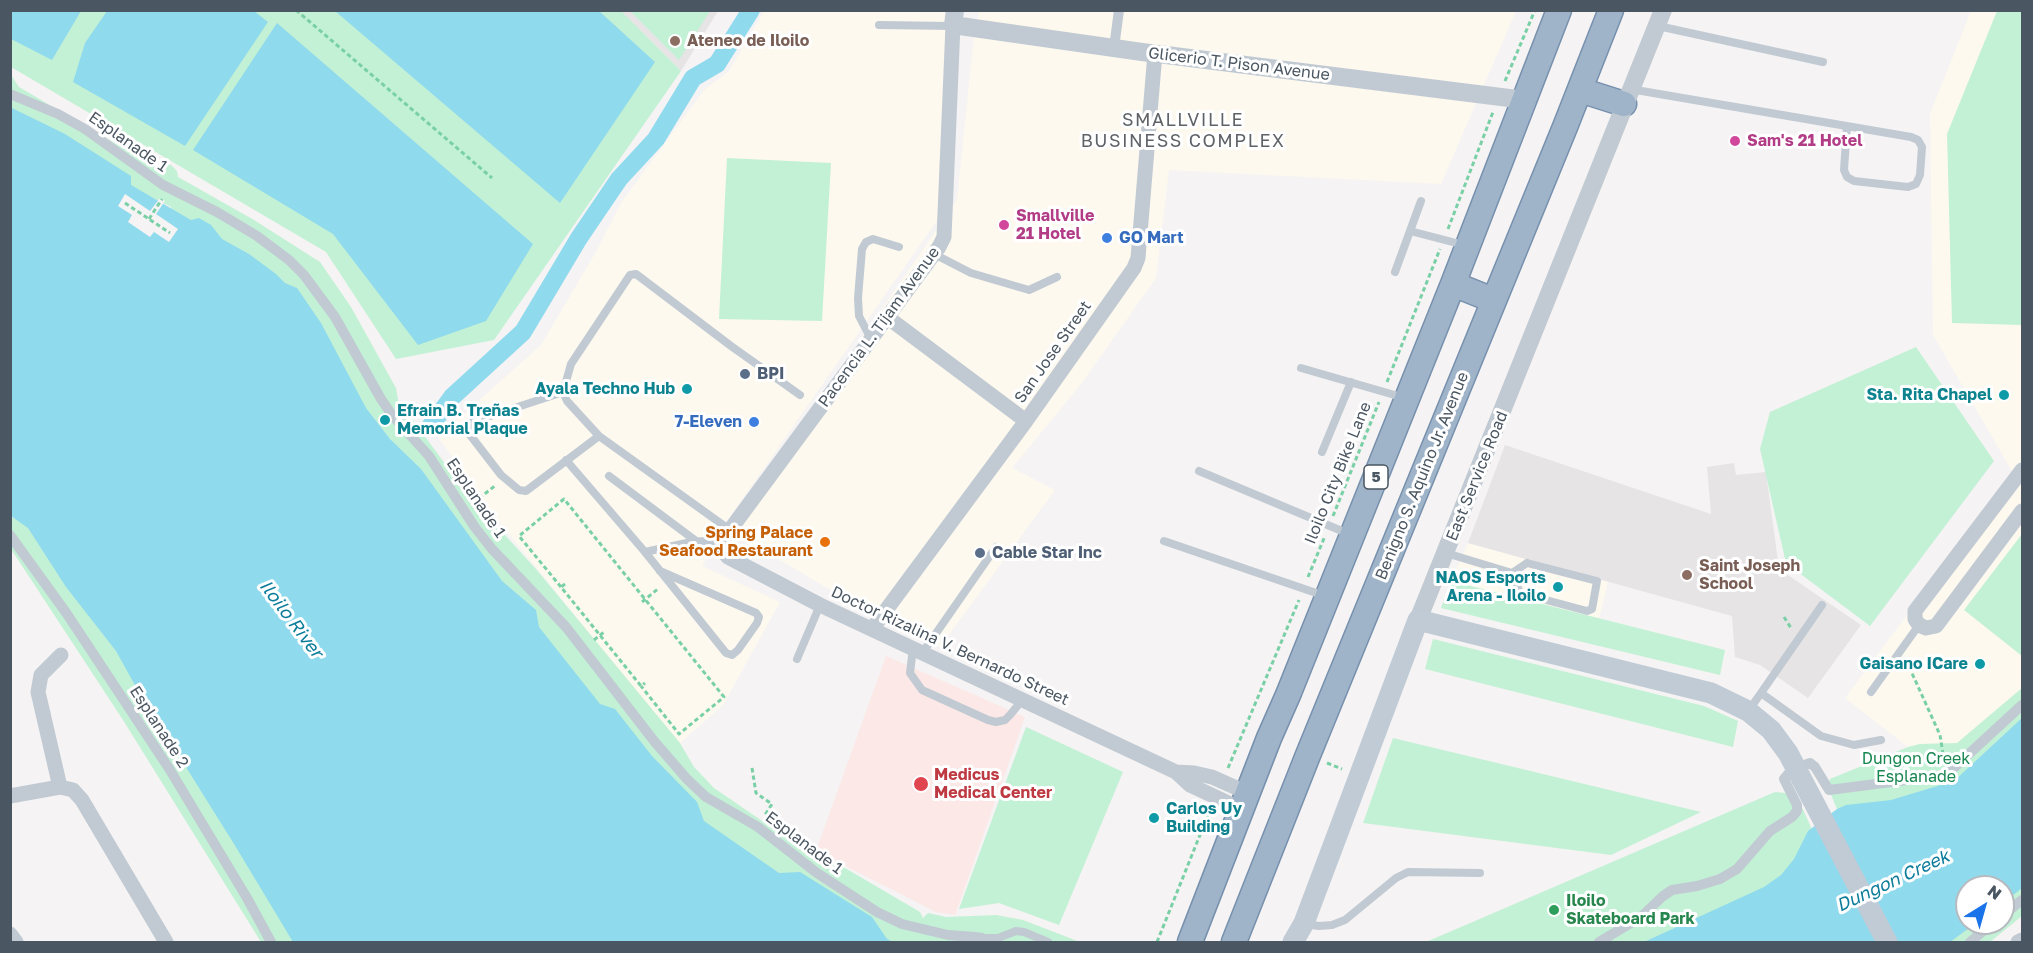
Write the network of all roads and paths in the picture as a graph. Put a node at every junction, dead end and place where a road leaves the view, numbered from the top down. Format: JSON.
{"nodes":[{"id":1,"x":296,"y":10,"type":"edge"},
{"id":2,"x":1119,"y":10,"type":"edge"},
{"id":3,"x":1535,"y":10,"type":"edge"},
{"id":4,"x":1559,"y":10,"type":"edge"},
{"id":5,"x":1611,"y":10,"type":"edge"},
{"id":6,"x":954,"y":18,"type":"edge"},
{"id":7,"x":1660,"y":18,"type":"edge"},
{"id":8,"x":879,"y":25,"type":"dead end"},
{"id":9,"x":1114,"y":48,"type":"junction"},
{"id":10,"x":1155,"y":53,"type":"junction"},
{"id":11,"x":1822,"y":62,"type":"dead end"},
{"id":12,"x":1580,"y":90,"type":"junction"},
{"id":13,"x":10,"y":94,"type":"edge"},
{"id":14,"x":1499,"y":96,"type":"junction"},
{"id":15,"x":1627,"y":96,"type":"junction"},
{"id":16,"x":1525,"y":99,"type":"junction"},
{"id":17,"x":1847,"y":126,"type":"junction"},
{"id":18,"x":492,"y":178,"type":"dead end"},
{"id":19,"x":162,"y":199,"type":"dead end"},
{"id":20,"x":1421,"y":201,"type":"dead end"},
{"id":21,"x":125,"y":203,"type":"dead end"},
{"id":22,"x":149,"y":219,"type":"junction"},
{"id":23,"x":1410,"y":231,"type":"junction"},
{"id":24,"x":170,"y":233,"type":"dead end"},
{"id":25,"x":1443,"y":240,"type":"junction"},
{"id":26,"x":1468,"y":246,"type":"junction"},
{"id":27,"x":899,"y":247,"type":"dead end"},
{"id":28,"x":934,"y":254,"type":"junction"},
{"id":29,"x":1395,"y":272,"type":"dead end"},
{"id":30,"x":1058,"y":277,"type":"dead end"},
{"id":31,"x":1453,"y":284,"type":"junction"},
{"id":32,"x":1493,"y":300,"type":"junction"},
{"id":33,"x":886,"y":317,"type":"junction"},
{"id":34,"x":871,"y":339,"type":"junction"},
{"id":35,"x":1302,"y":368,"type":"dead end"},
{"id":36,"x":1351,"y":382,"type":"junction"},
{"id":37,"x":563,"y":392,"type":"junction"},
{"id":38,"x":1383,"y":392,"type":"junction"},
{"id":39,"x":800,"y":395,"type":"dead end"},
{"id":40,"x":1406,"y":399,"type":"junction"},
{"id":41,"x":1026,"y":421,"type":"junction"},
{"id":42,"x":599,"y":436,"type":"junction"},
{"id":43,"x":1322,"y":452,"type":"dead end"},
{"id":44,"x":566,"y":460,"type":"junction"},
{"id":45,"x":2022,"y":470,"type":"edge"},
{"id":46,"x":1199,"y":471,"type":"dead end"},
{"id":47,"x":609,"y":476,"type":"dead end"},
{"id":48,"x":505,"y":478,"type":"junction"},
{"id":49,"x":465,"y":510,"type":"junction"},
{"id":50,"x":2022,"y":511,"type":"edge"},
{"id":51,"x":1329,"y":526,"type":"junction"},
{"id":52,"x":10,"y":535,"type":"edge"},
{"id":53,"x":726,"y":536,"type":"junction"},
{"id":54,"x":1353,"y":536,"type":"junction"},
{"id":55,"x":696,"y":541,"type":"junction"},
{"id":56,"x":1164,"y":541,"type":"dead end"},
{"id":57,"x":996,"y":547,"type":"dead end"},
{"id":58,"x":645,"y":552,"type":"junction"},
{"id":59,"x":1446,"y":553,"type":"junction"},
{"id":60,"x":660,"y":571,"type":"junction"},
{"id":61,"x":1512,"y":573,"type":"junction"},
{"id":62,"x":669,"y":581,"type":"junction"},
{"id":63,"x":565,"y":584,"type":"dead end"},
{"id":64,"x":561,"y":587,"type":"junction"},
{"id":65,"x":1304,"y":589,"type":"junction"},
{"id":66,"x":1327,"y":597,"type":"junction"},
{"id":67,"x":643,"y":601,"type":"junction"},
{"id":68,"x":820,"y":605,"type":"junction"},
{"id":69,"x":1822,"y":605,"type":"dead end"},
{"id":70,"x":1785,"y":617,"type":"dead end"},
{"id":71,"x":1418,"y":621,"type":"junction"},
{"id":72,"x":1919,"y":626,"type":"junction"},
{"id":73,"x":872,"y":629,"type":"junction"},
{"id":74,"x":1794,"y":633,"type":"dead end"},
{"id":75,"x":918,"y":650,"type":"junction"},
{"id":76,"x":1900,"y":651,"type":"junction"},
{"id":77,"x":61,"y":655,"type":"dead end"},
{"id":78,"x":797,"y":659,"type":"dead end"},
{"id":79,"x":645,"y":683,"type":"dead end"},
{"id":80,"x":641,"y":686,"type":"junction"},
{"id":81,"x":1871,"y":692,"type":"dead end"},
{"id":82,"x":1761,"y":693,"type":"junction"},
{"id":83,"x":1023,"y":699,"type":"junction"},
{"id":84,"x":2022,"y":705,"type":"edge"},
{"id":85,"x":1748,"y":711,"type":"junction"},
{"id":86,"x":1881,"y":740,"type":"dead end"},
{"id":87,"x":752,"y":768,"type":"dead end"},
{"id":88,"x":1176,"y":772,"type":"junction"},
{"id":89,"x":1800,"y":774,"type":"junction"},
{"id":90,"x":1946,"y":775,"type":"junction"},
{"id":91,"x":1222,"y":781,"type":"junction"},
{"id":92,"x":60,"y":787,"type":"junction"},
{"id":93,"x":10,"y":796,"type":"edge"},
{"id":94,"x":1215,"y":797,"type":"junction"},
{"id":95,"x":1244,"y":801,"type":"junction"},
{"id":96,"x":758,"y":827,"type":"junction"},
{"id":97,"x":1480,"y":873,"type":"dead end"},
{"id":98,"x":1304,"y":923,"type":"junction"},
{"id":99,"x":10,"y":934,"type":"edge"},
{"id":100,"x":984,"y":940,"type":"edge"},
{"id":101,"x":2022,"y":940,"type":"edge"},
{"id":102,"x":998,"y":941,"type":"edge"},
{"id":103,"x":16,"y":942,"type":"edge"},
{"id":104,"x":166,"y":942,"type":"edge"},
{"id":105,"x":271,"y":942,"type":"edge"},
{"id":106,"x":1048,"y":942,"type":"edge"},
{"id":107,"x":1157,"y":942,"type":"edge"},
{"id":108,"x":1190,"y":942,"type":"edge"},
{"id":109,"x":1234,"y":942,"type":"edge"},
{"id":110,"x":1293,"y":942,"type":"edge"},
{"id":111,"x":1599,"y":942,"type":"edge"},
{"id":112,"x":1887,"y":942,"type":"edge"},
{"id":113,"x":2018,"y":942,"type":"edge"}],
"edges":[{"from":1,"to":18,"type":"path"},
{"from":2,"to":9,"type":"street"},
{"from":3,"to":14,"type":"path","name":"Iloilo City Bike Lane"},
{"from":4,"to":16,"type":"highway","number":"5"},
{"from":5,"to":12,"type":"highway","name":"Benigno S. Aquino Jr. Avenue"},
{"from":6,"to":8,"type":"lane"},
{"from":6,"to":9,"type":"street","name":"Glicerio T. Pison Avenue"},
{"from":6,"to":28,"type":"street","name":"Pacencia L. Tijam Avenue"},
{"from":7,"to":11,"type":"lane"},
{"from":7,"to":15,"type":"street","name":"East Service Road"},
{"from":9,"to":10,"type":"street","name":"Glicerio T. Pison Avenue"},
{"from":10,"to":14,"type":"street","name":"Glicerio T. Pison Avenue"},
{"from":10,"to":41,"type":"street","name":"San Jose Street"},
{"from":12,"to":15,"type":"highway"},
{"from":12,"to":32,"type":"highway","name":"Benigno S. Aquino Jr. Avenue"},
{"from":13,"to":49,"type":"street","name":"Esplanade 1"},
{"from":14,"to":16,"type":"street","name":"Glicerio T. Pison Avenue"},
{"from":14,"to":25,"type":"path","name":"Iloilo City Bike Lane"},
{"from":15,"to":17,"type":"lane"},
{"from":15,"to":59,"type":"street","name":"East Service Road"},
{"from":16,"to":26,"type":"highway","number":"5"},
{"from":17,"to":17,"type":"lane"},
{"from":19,"to":22,"type":"path"},
{"from":20,"to":23,"type":"lane"},
{"from":21,"to":22,"type":"path"},
{"from":22,"to":24,"type":"path"},
{"from":23,"to":25,"type":"lane"},
{"from":23,"to":29,"type":"lane"},
{"from":25,"to":26,"type":"lane"},
{"from":25,"to":38,"type":"path","name":"Iloilo City Bike Lane"},
{"from":26,"to":31,"type":"highway","number":"5"},
{"from":27,"to":34,"type":"lane"},
{"from":28,"to":30,"type":"lane"},
{"from":28,"to":33,"type":"street","name":"Pacencia L. Tijam Avenue"},
{"from":31,"to":32,"type":"highway"},
{"from":31,"to":40,"type":"highway","number":"5"},
{"from":32,"to":109,"type":"highway","name":"Benigno S. Aquino Jr. Avenue"},
{"from":33,"to":34,"type":"street","name":"Pacencia L. Tijam Avenue"},
{"from":33,"to":41,"type":"street"},
{"from":34,"to":53,"type":"street","name":"Pacencia L. Tijam Avenue"},
{"from":35,"to":36,"type":"lane"},
{"from":36,"to":38,"type":"lane"},
{"from":36,"to":43,"type":"lane"},
{"from":37,"to":39,"type":"lane"},
{"from":37,"to":42,"type":"lane"},
{"from":37,"to":48,"type":"lane"},
{"from":38,"to":40,"type":"lane"},
{"from":38,"to":51,"type":"path","name":"Iloilo City Bike Lane"},
{"from":40,"to":54,"type":"highway","number":"5"},
{"from":41,"to":73,"type":"street","name":"San Jose Street"},
{"from":42,"to":44,"type":"lane"},
{"from":42,"to":53,"type":"lane"},
{"from":44,"to":48,"type":"lane"},
{"from":44,"to":58,"type":"lane"},
{"from":45,"to":72,"type":"street"},
{"from":46,"to":51,"type":"lane"},
{"from":47,"to":55,"type":"lane"},
{"from":48,"to":49,"type":"path"},
{"from":49,"to":96,"type":"street","name":"Esplanade 1"},
{"from":50,"to":72,"type":"street"},
{"from":51,"to":54,"type":"lane"},
{"from":51,"to":65,"type":"path","name":"Iloilo City Bike Lane"},
{"from":52,"to":105,"type":"street","name":"Esplanade 2"},
{"from":53,"to":55,"type":"lane"},
{"from":53,"to":68,"type":"street","name":"Doctor Rizalina V. Bernardo Street"},
{"from":54,"to":66,"type":"highway","number":"5"},
{"from":55,"to":58,"type":"lane"},
{"from":56,"to":65,"type":"lane"},
{"from":57,"to":75,"type":"lane"},
{"from":58,"to":60,"type":"lane"},
{"from":59,"to":61,"type":"lane"},
{"from":59,"to":71,"type":"street","name":"East Service Road"},
{"from":60,"to":62,"type":"lane"},
{"from":60,"to":62,"type":"lane"},
{"from":61,"to":61,"type":"lane"},
{"from":62,"to":67,"type":"path"},
{"from":63,"to":64,"type":"path"},
{"from":64,"to":67,"type":"path"},
{"from":64,"to":80,"type":"path"},
{"from":65,"to":66,"type":"lane"},
{"from":65,"to":91,"type":"path","name":"Iloilo City Bike Lane"},
{"from":66,"to":95,"type":"highway","number":"5"},
{"from":67,"to":80,"type":"path"},
{"from":68,"to":73,"type":"street","name":"Doctor Rizalina V. Bernardo Street"},
{"from":68,"to":78,"type":"lane"},
{"from":69,"to":82,"type":"lane"},
{"from":70,"to":74,"type":"path"},
{"from":71,"to":85,"type":"main road"},
{"from":71,"to":98,"type":"main road","name":"East Service Road"},
{"from":72,"to":76,"type":"lane"},
{"from":73,"to":75,"type":"street","name":"Doctor Rizalina V. Bernardo Street"},
{"from":75,"to":83,"type":"street","name":"Doctor Rizalina V. Bernardo Street"},
{"from":75,"to":83,"type":"lane"},
{"from":76,"to":81,"type":"lane"},
{"from":76,"to":90,"type":"path"},
{"from":77,"to":92,"type":"street"},
{"from":79,"to":80,"type":"path"},
{"from":82,"to":85,"type":"lane"},
{"from":82,"to":86,"type":"lane"},
{"from":83,"to":88,"type":"street","name":"Doctor Rizalina V. Bernardo Street"},
{"from":84,"to":90,"type":"street"},
{"from":85,"to":89,"type":"main road"},
{"from":87,"to":96,"type":"path"},
{"from":88,"to":91,"type":"street","name":"Doctor Rizalina V. Bernardo Street"},
{"from":88,"to":94,"type":"street","name":"Doctor Rizalina V. Bernardo Street"},
{"from":89,"to":90,"type":"street"},
{"from":89,"to":111,"type":"street"},
{"from":89,"to":112,"type":"main road"},
{"from":91,"to":95,"type":"street","name":"Doctor Rizalina V. Bernardo Street"},
{"from":92,"to":93,"type":"street"},
{"from":92,"to":104,"type":"street"},
{"from":94,"to":95,"type":"street","name":"Doctor Rizalina V. Bernardo Street"},
{"from":94,"to":107,"type":"path"},
{"from":95,"to":108,"type":"highway","number":"5"},
{"from":96,"to":100,"type":"street","name":"Esplanade 1"},
{"from":97,"to":98,"type":"lane"},
{"from":98,"to":110,"type":"main road","name":"East Service Road"},
{"from":99,"to":103,"type":"street"},
{"from":100,"to":102,"type":"lane"},
{"from":101,"to":113,"type":"street"},
{"from":102,"to":106,"type":"lane"}]}
